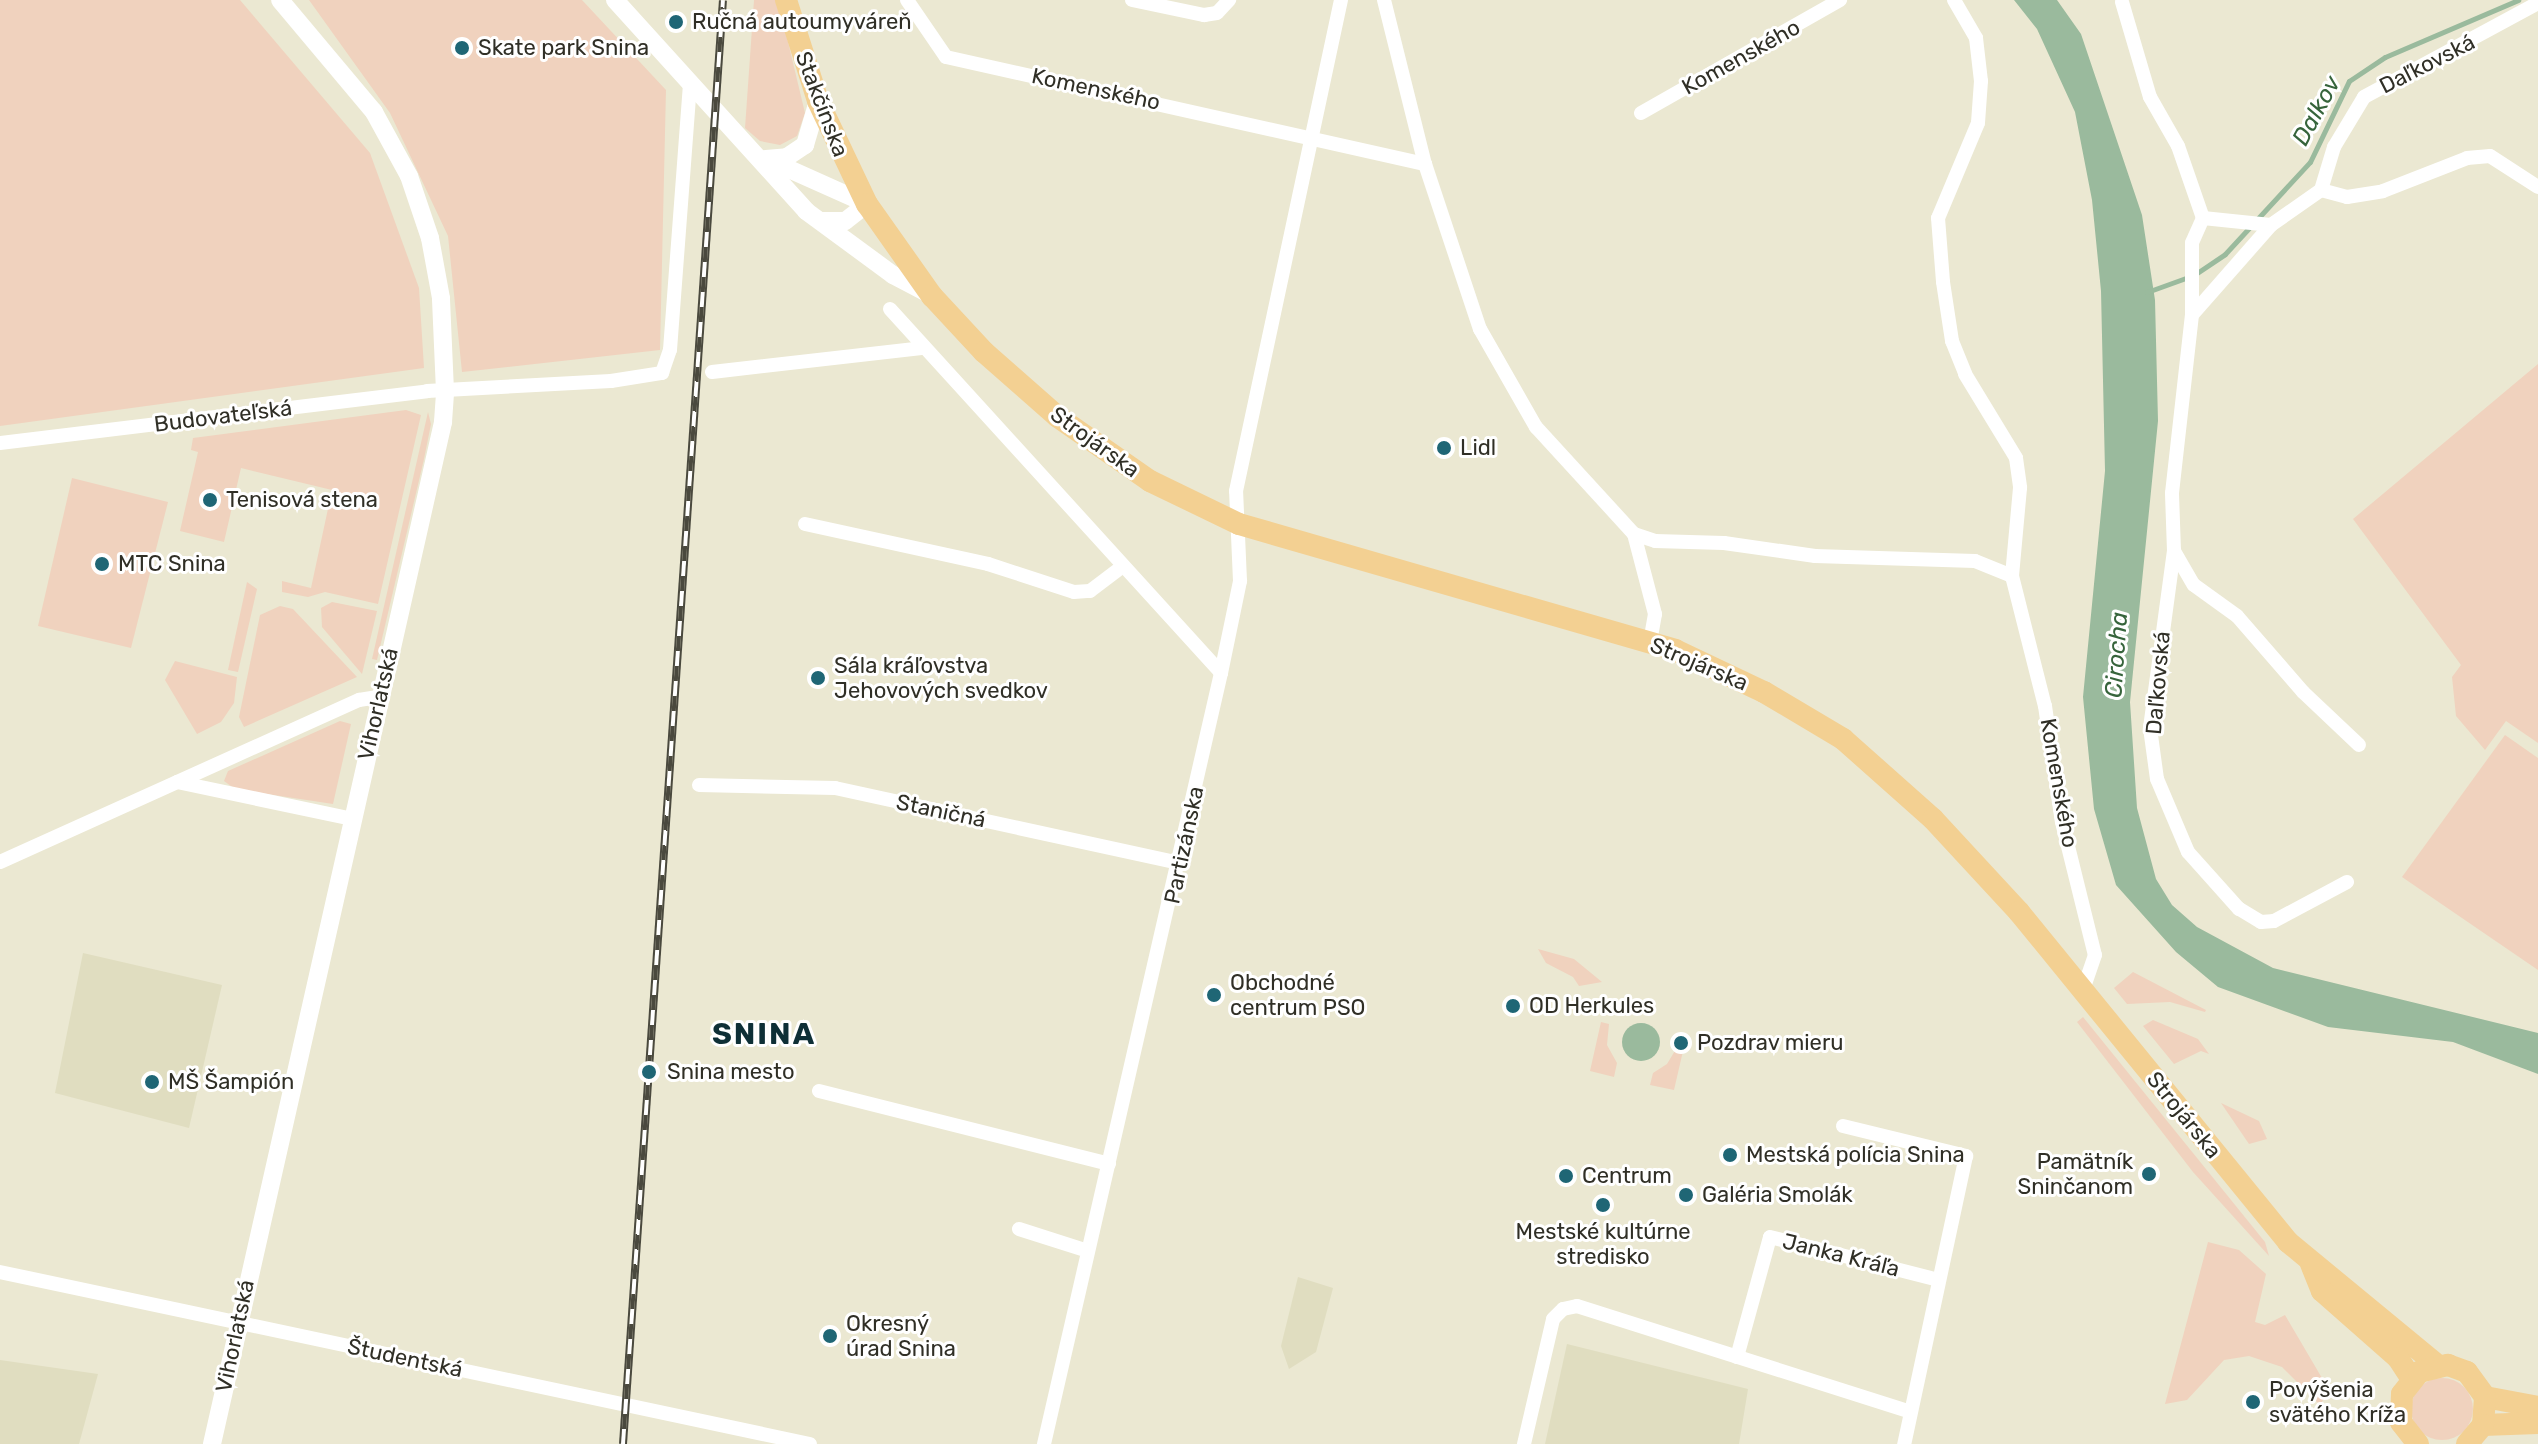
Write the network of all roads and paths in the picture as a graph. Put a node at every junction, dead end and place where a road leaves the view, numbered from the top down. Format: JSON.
{"nodes":[{"id":1,"x":280,"y":0,"type":"edge"},
{"id":2,"x":615,"y":0,"type":"edge"},
{"id":3,"x":786,"y":0,"type":"edge"},
{"id":4,"x":907,"y":0,"type":"edge"},
{"id":5,"x":1132,"y":0,"type":"edge"},
{"id":6,"x":1229,"y":0,"type":"edge"},
{"id":7,"x":1341,"y":0,"type":"edge"},
{"id":8,"x":1384,"y":0,"type":"edge"},
{"id":9,"x":1840,"y":0,"type":"edge"},
{"id":10,"x":1954,"y":0,"type":"edge"},
{"id":11,"x":2122,"y":2,"type":"dead end"},
{"id":12,"x":2538,"y":3,"type":"edge"},
{"id":13,"x":690,"y":82,"type":"junction"},
{"id":14,"x":818,"y":101,"type":"junction"},
{"id":15,"x":1641,"y":113,"type":"dead end"},
{"id":16,"x":1314,"y":137,"type":"junction"},
{"id":17,"x":764,"y":158,"type":"junction"},
{"id":18,"x":1425,"y":164,"type":"junction"},
{"id":19,"x":2538,"y":187,"type":"edge"},
{"id":20,"x":2321,"y":190,"type":"junction"},
{"id":21,"x":867,"y":204,"type":"junction"},
{"id":22,"x":2203,"y":218,"type":"junction"},
{"id":23,"x":822,"y":221,"type":"junction"},
{"id":24,"x":2268,"y":224,"type":"junction"},
{"id":25,"x":932,"y":296,"type":"junction"},
{"id":26,"x":890,"y":309,"type":"dead end"},
{"id":27,"x":2192,"y":315,"type":"junction"},
{"id":28,"x":924,"y":348,"type":"junction"},
{"id":29,"x":712,"y":372,"type":"dead end"},
{"id":30,"x":445,"y":391,"type":"junction"},
{"id":31,"x":0,"y":443,"type":"edge"},
{"id":32,"x":805,"y":524,"type":"dead end"},
{"id":33,"x":1239,"y":524,"type":"junction"},
{"id":34,"x":1634,"y":534,"type":"junction"},
{"id":35,"x":2174,"y":551,"type":"junction"},
{"id":36,"x":1123,"y":566,"type":"junction"},
{"id":37,"x":2012,"y":576,"type":"junction"},
{"id":38,"x":2194,"y":585,"type":"junction"},
{"id":39,"x":2166,"y":590,"type":"junction"},
{"id":40,"x":1650,"y":642,"type":"junction"},
{"id":41,"x":1221,"y":673,"type":"junction"},
{"id":42,"x":378,"y":697,"type":"junction"},
{"id":43,"x":2359,"y":745,"type":"dead end"},
{"id":44,"x":176,"y":782,"type":"junction"},
{"id":45,"x":699,"y":785,"type":"dead end"},
{"id":46,"x":353,"y":819,"type":"junction"},
{"id":47,"x":0,"y":862,"type":"edge"},
{"id":48,"x":1180,"y":863,"type":"junction"},
{"id":49,"x":2347,"y":882,"type":"dead end"},
{"id":50,"x":2083,"y":990,"type":"junction"},
{"id":51,"x":819,"y":1091,"type":"dead end"},
{"id":52,"x":1843,"y":1126,"type":"dead end"},
{"id":53,"x":1109,"y":1164,"type":"junction"},
{"id":54,"x":1019,"y":1229,"type":"dead end"},
{"id":55,"x":1088,"y":1251,"type":"junction"},
{"id":56,"x":2311,"y":1264,"type":"junction"},
{"id":57,"x":0,"y":1272,"type":"edge"},
{"id":58,"x":1939,"y":1280,"type":"junction"},
{"id":59,"x":240,"y":1322,"type":"junction"},
{"id":60,"x":1737,"y":1357,"type":"junction"},
{"id":61,"x":2437,"y":1365,"type":"junction"},
{"id":62,"x":2411,"y":1378,"type":"junction"},
{"id":63,"x":2485,"y":1397,"type":"junction"},
{"id":64,"x":2538,"y":1407,"type":"edge"},
{"id":65,"x":1911,"y":1412,"type":"junction"},
{"id":66,"x":2538,"y":1423,"type":"edge"},
{"id":67,"x":2483,"y":1425,"type":"junction"},
{"id":68,"x":2413,"y":1442,"type":"edge"},
{"id":69,"x":212,"y":1444,"type":"edge"},
{"id":70,"x":810,"y":1444,"type":"edge"},
{"id":71,"x":1044,"y":1444,"type":"edge"},
{"id":72,"x":1524,"y":1444,"type":"edge"},
{"id":73,"x":1904,"y":1444,"type":"edge"},
{"id":74,"x":2467,"y":1444,"type":"edge"}],
"edges":[{"from":1,"to":30,"type":"main road","name":"Vihorlatská"},
{"from":2,"to":13,"type":"main road","name":"Strojárska"},
{"from":3,"to":14,"type":"main road","name":"Stakčínska"},
{"from":4,"to":16,"type":"street","name":"Komenského"},
{"from":5,"to":6,"type":"street"},
{"from":7,"to":16,"type":"street"},
{"from":8,"to":18,"type":"street"},
{"from":9,"to":15,"type":"street","name":"Komenského"},
{"from":10,"to":37,"type":"street","name":"Komenského"},
{"from":11,"to":22,"type":"street"},
{"from":12,"to":20,"type":"street","name":"Daľkovská"},
{"from":13,"to":17,"type":"main road","name":"Strojárska"},
{"from":13,"to":30,"type":"street","name":"Budovateľská"},
{"from":14,"to":17,"type":"main road"},
{"from":14,"to":21,"type":"main road","name":"Stakčínska"},
{"from":16,"to":18,"type":"street","name":"Komenského"},
{"from":16,"to":33,"type":"street"},
{"from":17,"to":21,"type":"main road","name":"Strojárska"},
{"from":17,"to":23,"type":"main road","name":"Strojárska"},
{"from":18,"to":34,"type":"street"},
{"from":19,"to":20,"type":"street"},
{"from":20,"to":24,"type":"street"},
{"from":21,"to":23,"type":"main road"},
{"from":21,"to":25,"type":"main road","name":"Strojárska"},
{"from":22,"to":24,"type":"street"},
{"from":22,"to":27,"type":"street","name":"Daľkovská"},
{"from":23,"to":25,"type":"main road","name":"Strojárska"},
{"from":24,"to":27,"type":"street"},
{"from":25,"to":33,"type":"main road","name":"Strojárska"},
{"from":26,"to":28,"type":"street"},
{"from":27,"to":35,"type":"street","name":"Daľkovská"},
{"from":28,"to":29,"type":"street"},
{"from":28,"to":36,"type":"street"},
{"from":30,"to":31,"type":"street","name":"Budovateľská"},
{"from":30,"to":42,"type":"main road","name":"Vihorlatská"},
{"from":32,"to":36,"type":"street"},
{"from":33,"to":40,"type":"main road","name":"Strojárska"},
{"from":33,"to":41,"type":"street","name":"Partizánska"},
{"from":34,"to":37,"type":"street"},
{"from":34,"to":40,"type":"street"},
{"from":35,"to":38,"type":"street","name":"Daľkovská"},
{"from":35,"to":39,"type":"street","name":"Daľkovská"},
{"from":36,"to":41,"type":"street"},
{"from":37,"to":50,"type":"street","name":"Komenského"},
{"from":38,"to":39,"type":"street"},
{"from":38,"to":43,"type":"street","name":"Daľkovská"},
{"from":39,"to":49,"type":"street","name":"Daľkovská"},
{"from":40,"to":50,"type":"main road","name":"Strojárska"},
{"from":41,"to":48,"type":"street","name":"Partizánska"},
{"from":42,"to":44,"type":"street"},
{"from":42,"to":46,"type":"main road","name":"Vihorlatská"},
{"from":44,"to":46,"type":"street"},
{"from":44,"to":47,"type":"street"},
{"from":45,"to":48,"type":"street","name":"Staničná"},
{"from":46,"to":59,"type":"main road","name":"Vihorlatská"},
{"from":48,"to":53,"type":"street","name":"Partizánska"},
{"from":50,"to":56,"type":"main road","name":"Strojárska"},
{"from":51,"to":53,"type":"street"},
{"from":52,"to":58,"type":"street"},
{"from":53,"to":55,"type":"street","name":"Partizánska"},
{"from":54,"to":55,"type":"street"},
{"from":55,"to":71,"type":"street","name":"Partizánska"},
{"from":56,"to":61,"type":"main road"},
{"from":56,"to":62,"type":"main road"},
{"from":57,"to":59,"type":"street","name":"Študentská"},
{"from":58,"to":60,"type":"street","name":"Janka Kráľa"},
{"from":58,"to":65,"type":"street"},
{"from":59,"to":69,"type":"main road","name":"Vihorlatská"},
{"from":59,"to":70,"type":"street","name":"Študentská"},
{"from":60,"to":65,"type":"street"},
{"from":60,"to":72,"type":"street"},
{"from":61,"to":62,"type":"main road"},
{"from":61,"to":63,"type":"main road"},
{"from":62,"to":68,"type":"main road"},
{"from":63,"to":64,"type":"main road"},
{"from":63,"to":67,"type":"main road"},
{"from":65,"to":73,"type":"street"},
{"from":66,"to":67,"type":"main road"},
{"from":67,"to":74,"type":"main road"}]}
